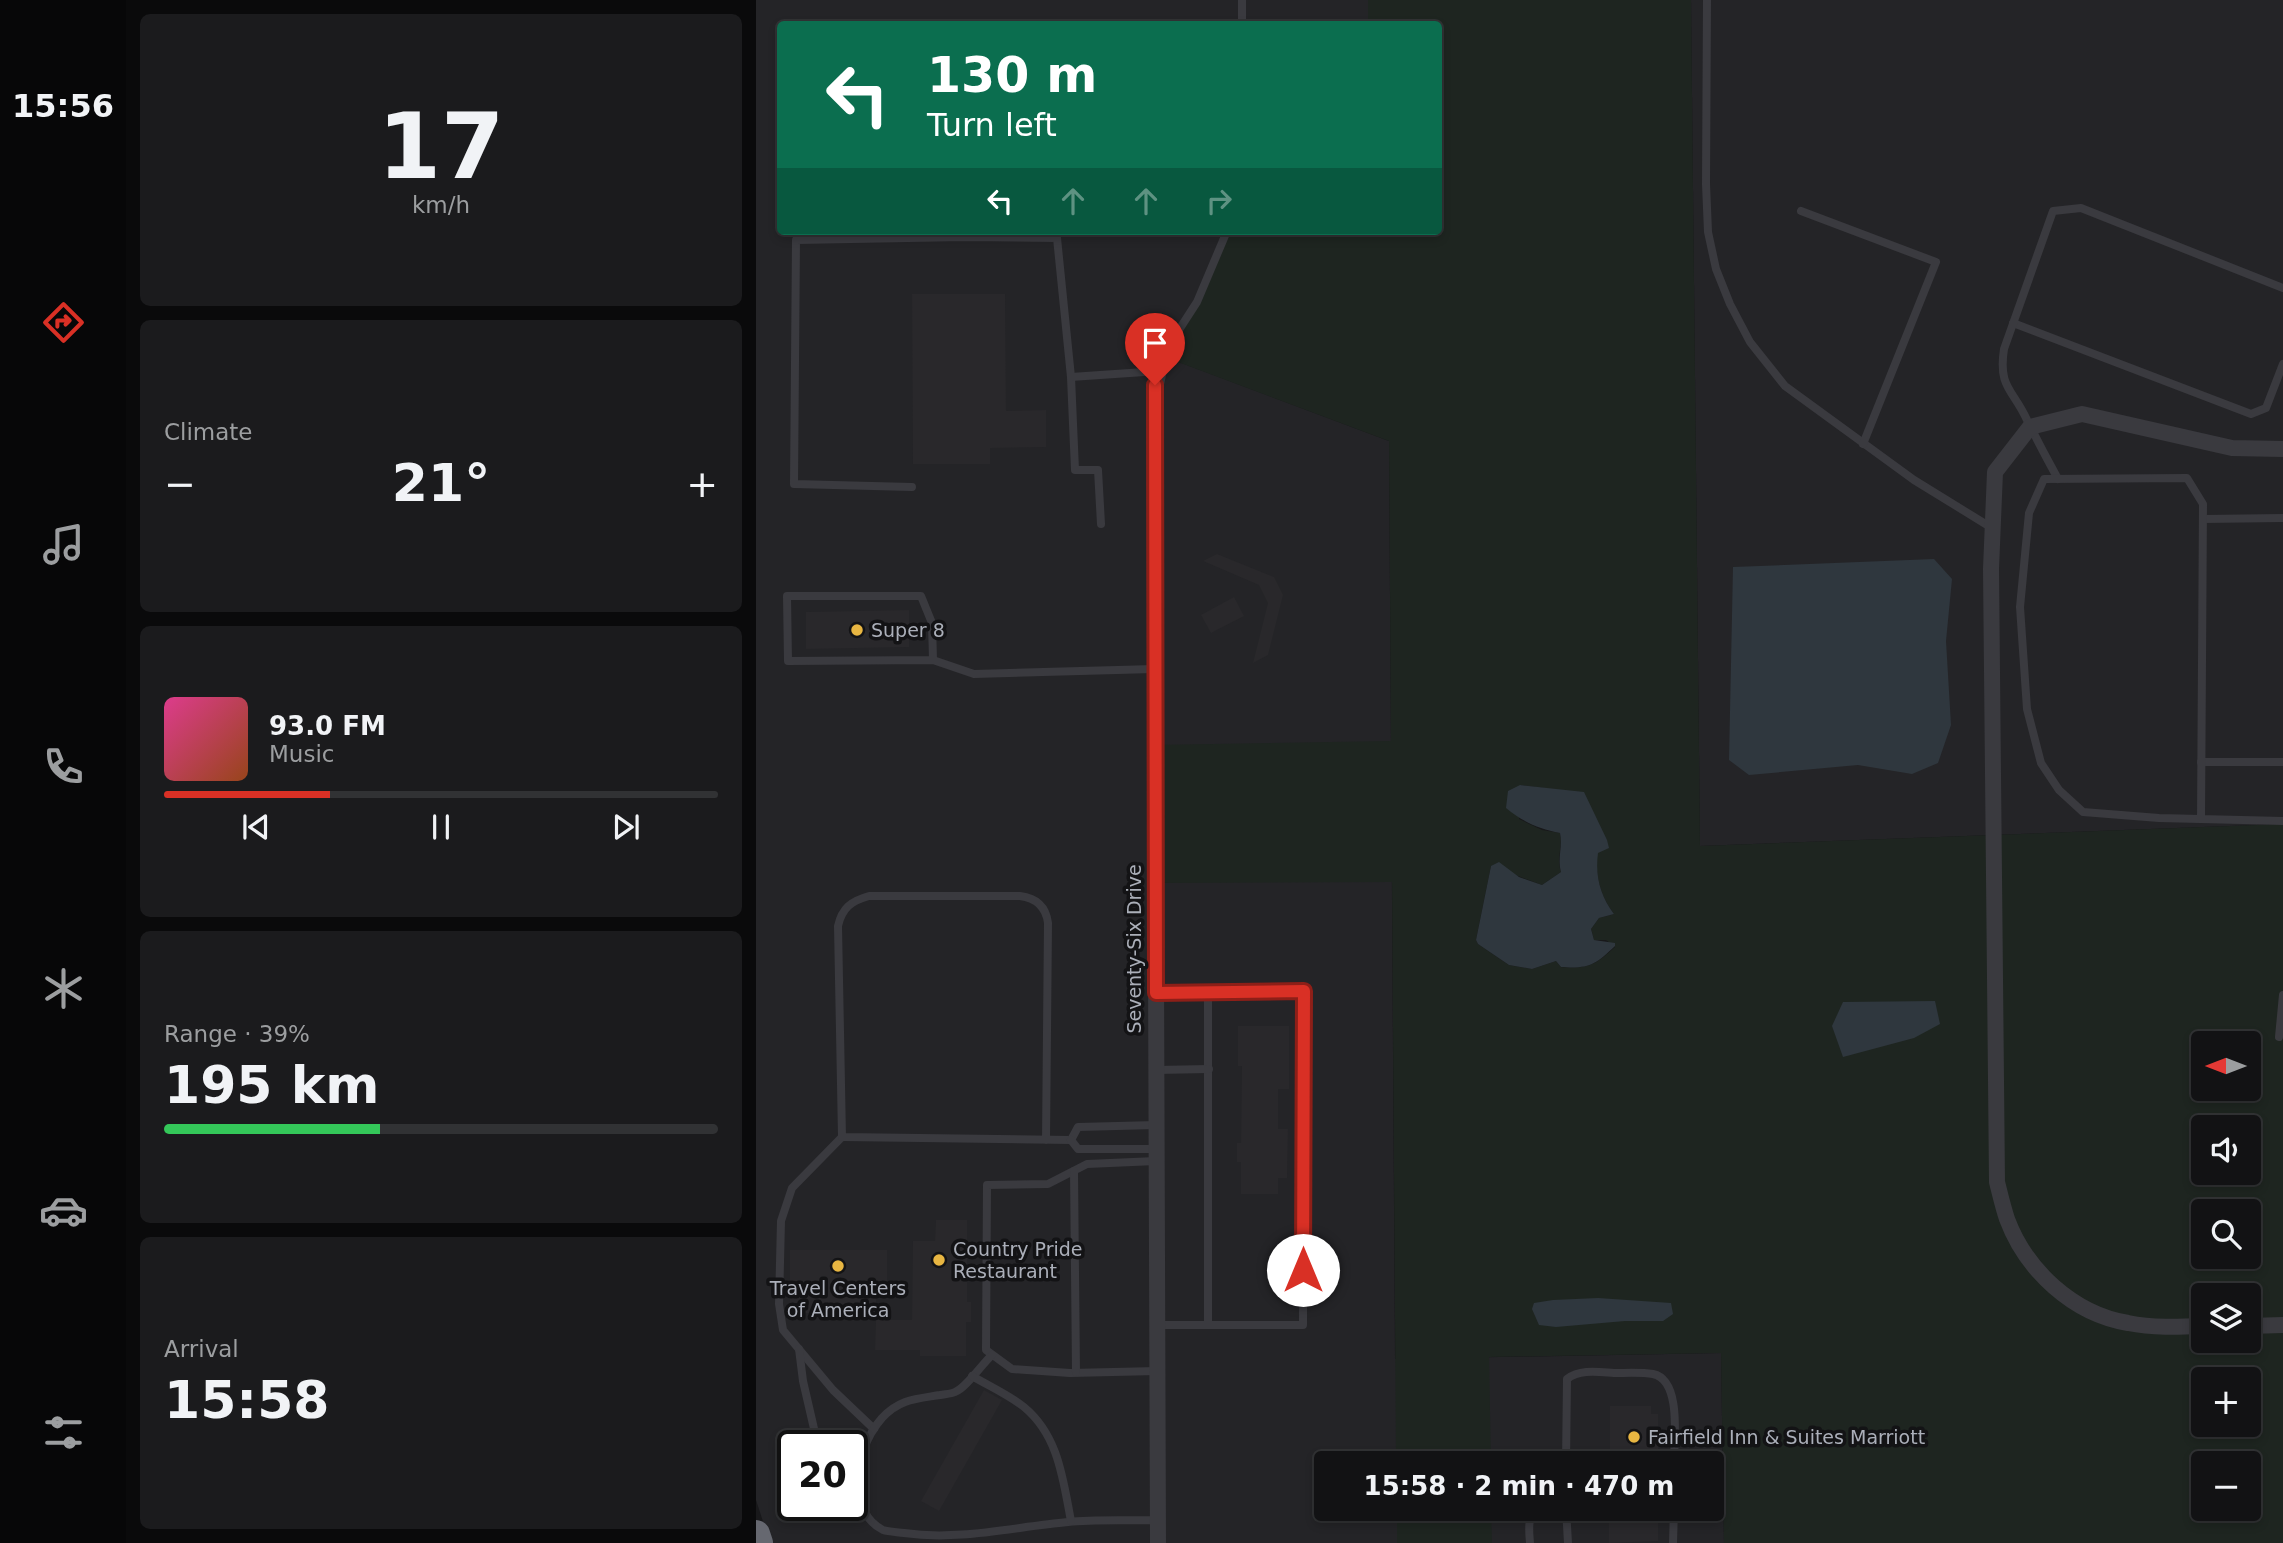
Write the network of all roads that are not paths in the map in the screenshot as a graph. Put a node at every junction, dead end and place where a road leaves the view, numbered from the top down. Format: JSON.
{"nodes":[{"id":1,"x":1241,"y":0,"type":"edge"},
{"id":2,"x":1707,"y":0,"type":"edge"},
{"id":3,"x":1241,"y":21,"type":"edge"},
{"id":4,"x":1801,"y":211,"type":"dead end"},
{"id":5,"x":1225,"y":235,"type":"edge"},
{"id":6,"x":2283,"y":288,"type":"edge"},
{"id":7,"x":2013,"y":323,"type":"junction"},
{"id":8,"x":1161,"y":364,"type":"junction"},
{"id":9,"x":2283,"y":364,"type":"edge"},
{"id":10,"x":1070,"y":377,"type":"junction"},
{"id":11,"x":2030,"y":428,"type":"junction"},
{"id":12,"x":1863,"y":444,"type":"junction"},
{"id":13,"x":2283,"y":449,"type":"edge"},
{"id":14,"x":2058,"y":479,"type":"junction"},
{"id":15,"x":912,"y":487,"type":"dead end"},
{"id":16,"x":2283,"y":518,"type":"edge"},
{"id":17,"x":2203,"y":519,"type":"junction"},
{"id":18,"x":1101,"y":524,"type":"dead end"},
{"id":19,"x":1993,"y":529,"type":"junction"},
{"id":20,"x":933,"y":660,"type":"junction"},
{"id":21,"x":1154,"y":670,"type":"junction"},
{"id":22,"x":2201,"y":762,"type":"junction"},
{"id":23,"x":2283,"y":762,"type":"edge"},
{"id":24,"x":2201,"y":819,"type":"junction"},
{"id":25,"x":2280,"y":822,"type":"edge"},
{"id":26,"x":1208,"y":992,"type":"junction"},
{"id":27,"x":1156,"y":993,"type":"junction"},
{"id":28,"x":2283,"y":995,"type":"edge"},
{"id":29,"x":2279,"y":1037,"type":"dead end"},
{"id":30,"x":1209,"y":1069,"type":"junction"},
{"id":31,"x":1156,"y":1070,"type":"junction"},
{"id":32,"x":1156,"y":1125,"type":"junction"},
{"id":33,"x":842,"y":1137,"type":"junction"},
{"id":34,"x":1046,"y":1140,"type":"junction"},
{"id":35,"x":1071,"y":1140,"type":"junction"},
{"id":36,"x":1156,"y":1155,"type":"junction"},
{"id":37,"x":1074,"y":1171,"type":"junction"},
{"id":38,"x":1156,"y":1325,"type":"junction"},
{"id":39,"x":1208,"y":1325,"type":"junction"},
{"id":40,"x":2283,"y":1325,"type":"edge"},
{"id":41,"x":2191,"y":1326,"type":"edge"},
{"id":42,"x":2261,"y":1326,"type":"edge"},
{"id":43,"x":799,"y":1346,"type":"junction"},
{"id":44,"x":992,"y":1355,"type":"junction"},
{"id":45,"x":1157,"y":1371,"type":"junction"},
{"id":46,"x":1076,"y":1372,"type":"junction"},
{"id":47,"x":972,"y":1376,"type":"junction"},
{"id":48,"x":874,"y":1429,"type":"junction"},
{"id":49,"x":814,"y":1430,"type":"edge"},
{"id":50,"x":868,"y":1442,"type":"edge"},
{"id":51,"x":1566,"y":1451,"type":"edge"},
{"id":52,"x":1674,"y":1451,"type":"edge"},
{"id":53,"x":868,"y":1517,"type":"edge"},
{"id":54,"x":1158,"y":1520,"type":"junction"},
{"id":55,"x":1071,"y":1521,"type":"junction"},
{"id":56,"x":1530,"y":1521,"type":"edge"},
{"id":57,"x":1567,"y":1521,"type":"edge"},
{"id":58,"x":1674,"y":1521,"type":"edge"},
{"id":59,"x":756,"y":1534,"type":"edge"},
{"id":60,"x":759,"y":1543,"type":"edge"},
{"id":61,"x":1158,"y":1543,"type":"edge"},
{"id":62,"x":1530,"y":1543,"type":"edge"},
{"id":63,"x":1568,"y":1543,"type":"edge"},
{"id":64,"x":1673,"y":1543,"type":"edge"}],
"edges":[{"from":1,"to":3,"type":"lane"},
{"from":2,"to":12,"type":"lane"},
{"from":4,"to":12,"type":"lane"},
{"from":5,"to":8,"type":"lane"},
{"from":6,"to":7,"type":"lane"},
{"from":7,"to":9,"type":"lane"},
{"from":7,"to":11,"type":"lane"},
{"from":8,"to":10,"type":"lane"},
{"from":8,"to":21,"type":"street","name":"Seventy-Six Drive"},
{"from":10,"to":15,"type":"lane"},
{"from":10,"to":18,"type":"lane"},
{"from":11,"to":13,"type":"street"},
{"from":11,"to":14,"type":"lane"},
{"from":11,"to":19,"type":"street"},
{"from":12,"to":19,"type":"lane"},
{"from":14,"to":17,"type":"lane"},
{"from":14,"to":24,"type":"lane"},
{"from":16,"to":17,"type":"lane"},
{"from":17,"to":22,"type":"lane"},
{"from":19,"to":41,"type":"street"},
{"from":20,"to":20,"type":"lane"},
{"from":20,"to":21,"type":"lane"},
{"from":21,"to":27,"type":"street","name":"Seventy-Six Drive"},
{"from":22,"to":23,"type":"lane"},
{"from":22,"to":24,"type":"lane"},
{"from":24,"to":25,"type":"lane"},
{"from":26,"to":27,"type":"lane"},
{"from":26,"to":30,"type":"lane"},
{"from":26,"to":39,"type":"lane"},
{"from":27,"to":31,"type":"street","name":"Seventy-Six Drive"},
{"from":28,"to":29,"type":"lane"},
{"from":30,"to":31,"type":"lane"},
{"from":30,"to":39,"type":"lane"},
{"from":31,"to":32,"type":"street","name":"Seventy-Six Drive"},
{"from":32,"to":35,"type":"lane"},
{"from":32,"to":36,"type":"street","name":"Seventy-Six Drive"},
{"from":33,"to":34,"type":"lane"},
{"from":33,"to":34,"type":"lane"},
{"from":33,"to":43,"type":"lane"},
{"from":34,"to":35,"type":"lane"},
{"from":35,"to":36,"type":"lane"},
{"from":36,"to":37,"type":"lane"},
{"from":36,"to":38,"type":"street","name":"Seventy-Six Drive"},
{"from":37,"to":44,"type":"lane"},
{"from":37,"to":46,"type":"lane"},
{"from":38,"to":39,"type":"lane"},
{"from":38,"to":45,"type":"street","name":"Seventy-Six Drive"},
{"from":40,"to":42,"type":"street"},
{"from":43,"to":48,"type":"lane"},
{"from":43,"to":49,"type":"lane"},
{"from":44,"to":46,"type":"lane"},
{"from":44,"to":47,"type":"lane"},
{"from":45,"to":46,"type":"lane"},
{"from":45,"to":54,"type":"street","name":"Seventy-Six Drive"},
{"from":47,"to":48,"type":"lane"},
{"from":47,"to":55,"type":"lane"},
{"from":48,"to":50,"type":"lane"},
{"from":51,"to":52,"type":"lane"},
{"from":53,"to":55,"type":"lane"},
{"from":54,"to":55,"type":"lane"},
{"from":54,"to":61,"type":"street","name":"Seventy-Six Drive"},
{"from":56,"to":62,"type":"lane"},
{"from":57,"to":63,"type":"lane"},
{"from":58,"to":64,"type":"lane"},
{"from":59,"to":60,"type":"highway"}]}
